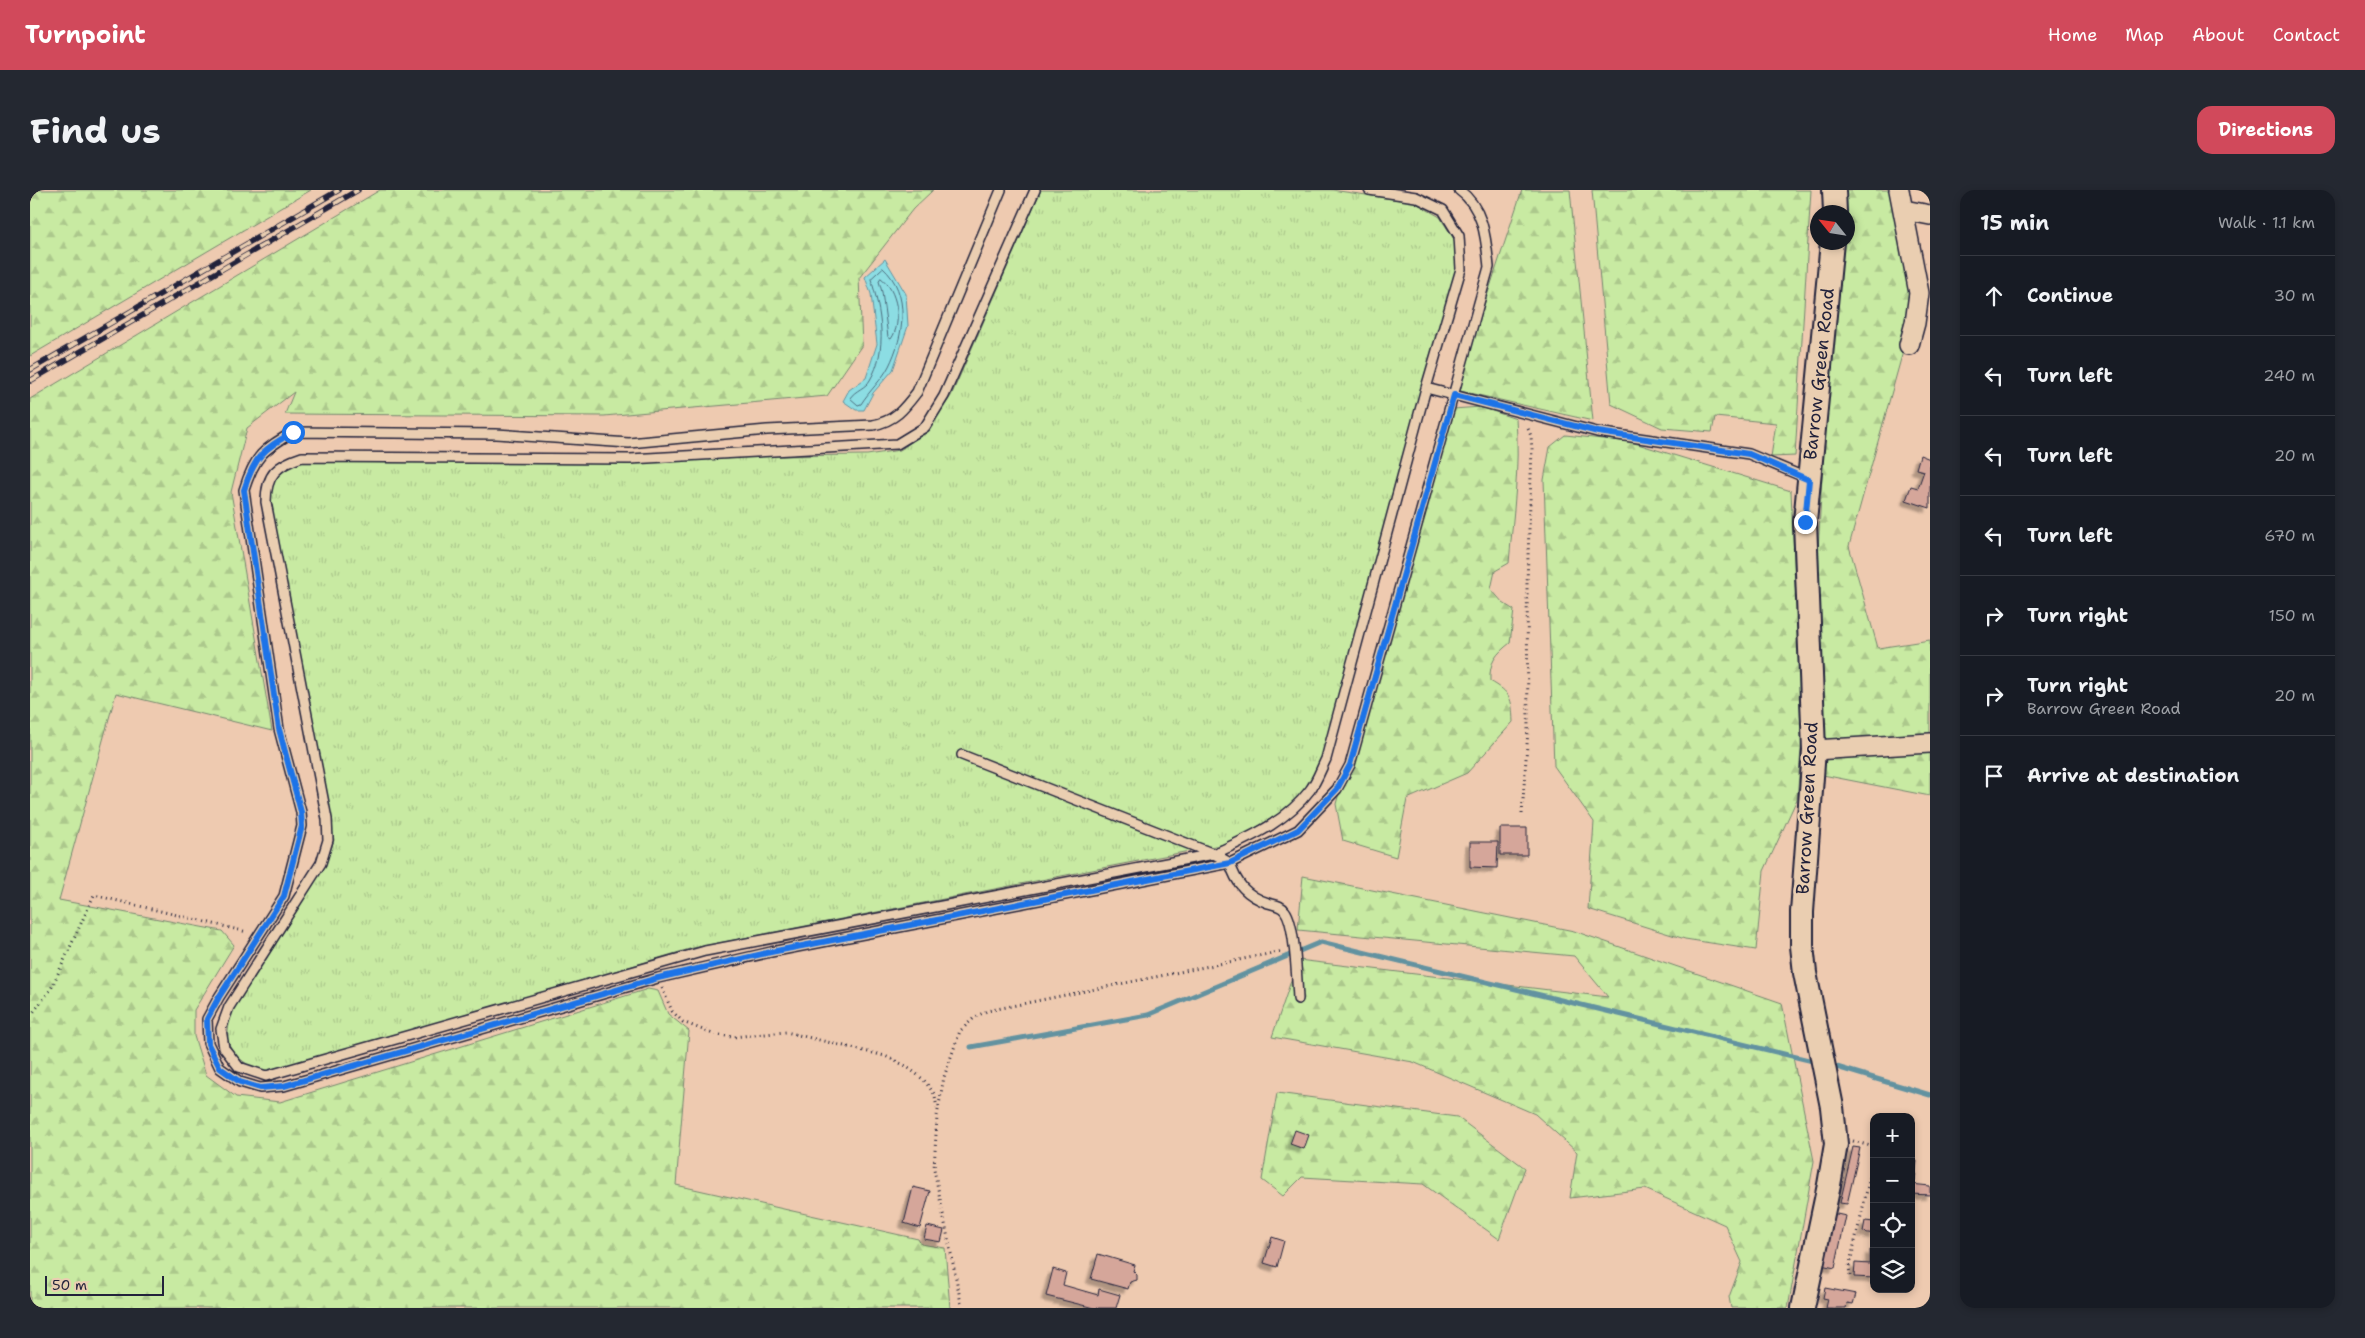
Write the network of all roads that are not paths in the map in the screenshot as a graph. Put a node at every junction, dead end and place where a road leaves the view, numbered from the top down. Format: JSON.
{"nodes":[{"id":1,"x":1000,"y":190,"type":"edge"},
{"id":2,"x":1035,"y":190,"type":"edge"},
{"id":3,"x":1369,"y":190,"type":"edge"},
{"id":4,"x":1459,"y":190,"type":"edge"},
{"id":5,"x":1834,"y":190,"type":"edge"},
{"id":6,"x":1899,"y":190,"type":"edge"},
{"id":7,"x":1835,"y":205,"type":"edge"},
{"id":8,"x":1904,"y":210,"type":"junction"},
{"id":9,"x":1930,"y":215,"type":"edge"},
{"id":10,"x":1831,"y":250,"type":"edge"},
{"id":11,"x":1925,"y":290,"type":"edge"},
{"id":12,"x":1909,"y":345,"type":"dead end"},
{"id":13,"x":1426,"y":388,"type":"junction"},
{"id":14,"x":1454,"y":395,"type":"junction"},
{"id":15,"x":1809,"y":480,"type":"junction"},
{"id":16,"x":1930,"y":743,"type":"edge"},
{"id":17,"x":1814,"y":750,"type":"junction"},
{"id":18,"x":962,"y":755,"type":"dead end"},
{"id":19,"x":1214,"y":854,"type":"junction"},
{"id":20,"x":1230,"y":863,"type":"junction"},
{"id":21,"x":1298,"y":999,"type":"dead end"},
{"id":22,"x":1803,"y":1308,"type":"edge"}],
"edges":[{"from":1,"to":20,"type":"lane"},
{"from":2,"to":19,"type":"lane"},
{"from":3,"to":13,"type":"lane"},
{"from":4,"to":14,"type":"lane"},
{"from":5,"to":7,"type":"street"},
{"from":6,"to":8,"type":"street"},
{"from":8,"to":9,"type":"street"},
{"from":8,"to":11,"type":"street"},
{"from":10,"to":15,"type":"street","name":"Barrow Green Road"},
{"from":11,"to":12,"type":"street"},
{"from":13,"to":14,"type":"lane"},
{"from":13,"to":19,"type":"lane"},
{"from":14,"to":15,"type":"lane"},
{"from":14,"to":20,"type":"lane"},
{"from":15,"to":17,"type":"street","name":"Barrow Green Road"},
{"from":16,"to":17,"type":"street"},
{"from":17,"to":22,"type":"street","name":"Barrow Green Road"},
{"from":18,"to":19,"type":"lane"},
{"from":19,"to":20,"type":"lane"},
{"from":20,"to":21,"type":"lane"}]}
